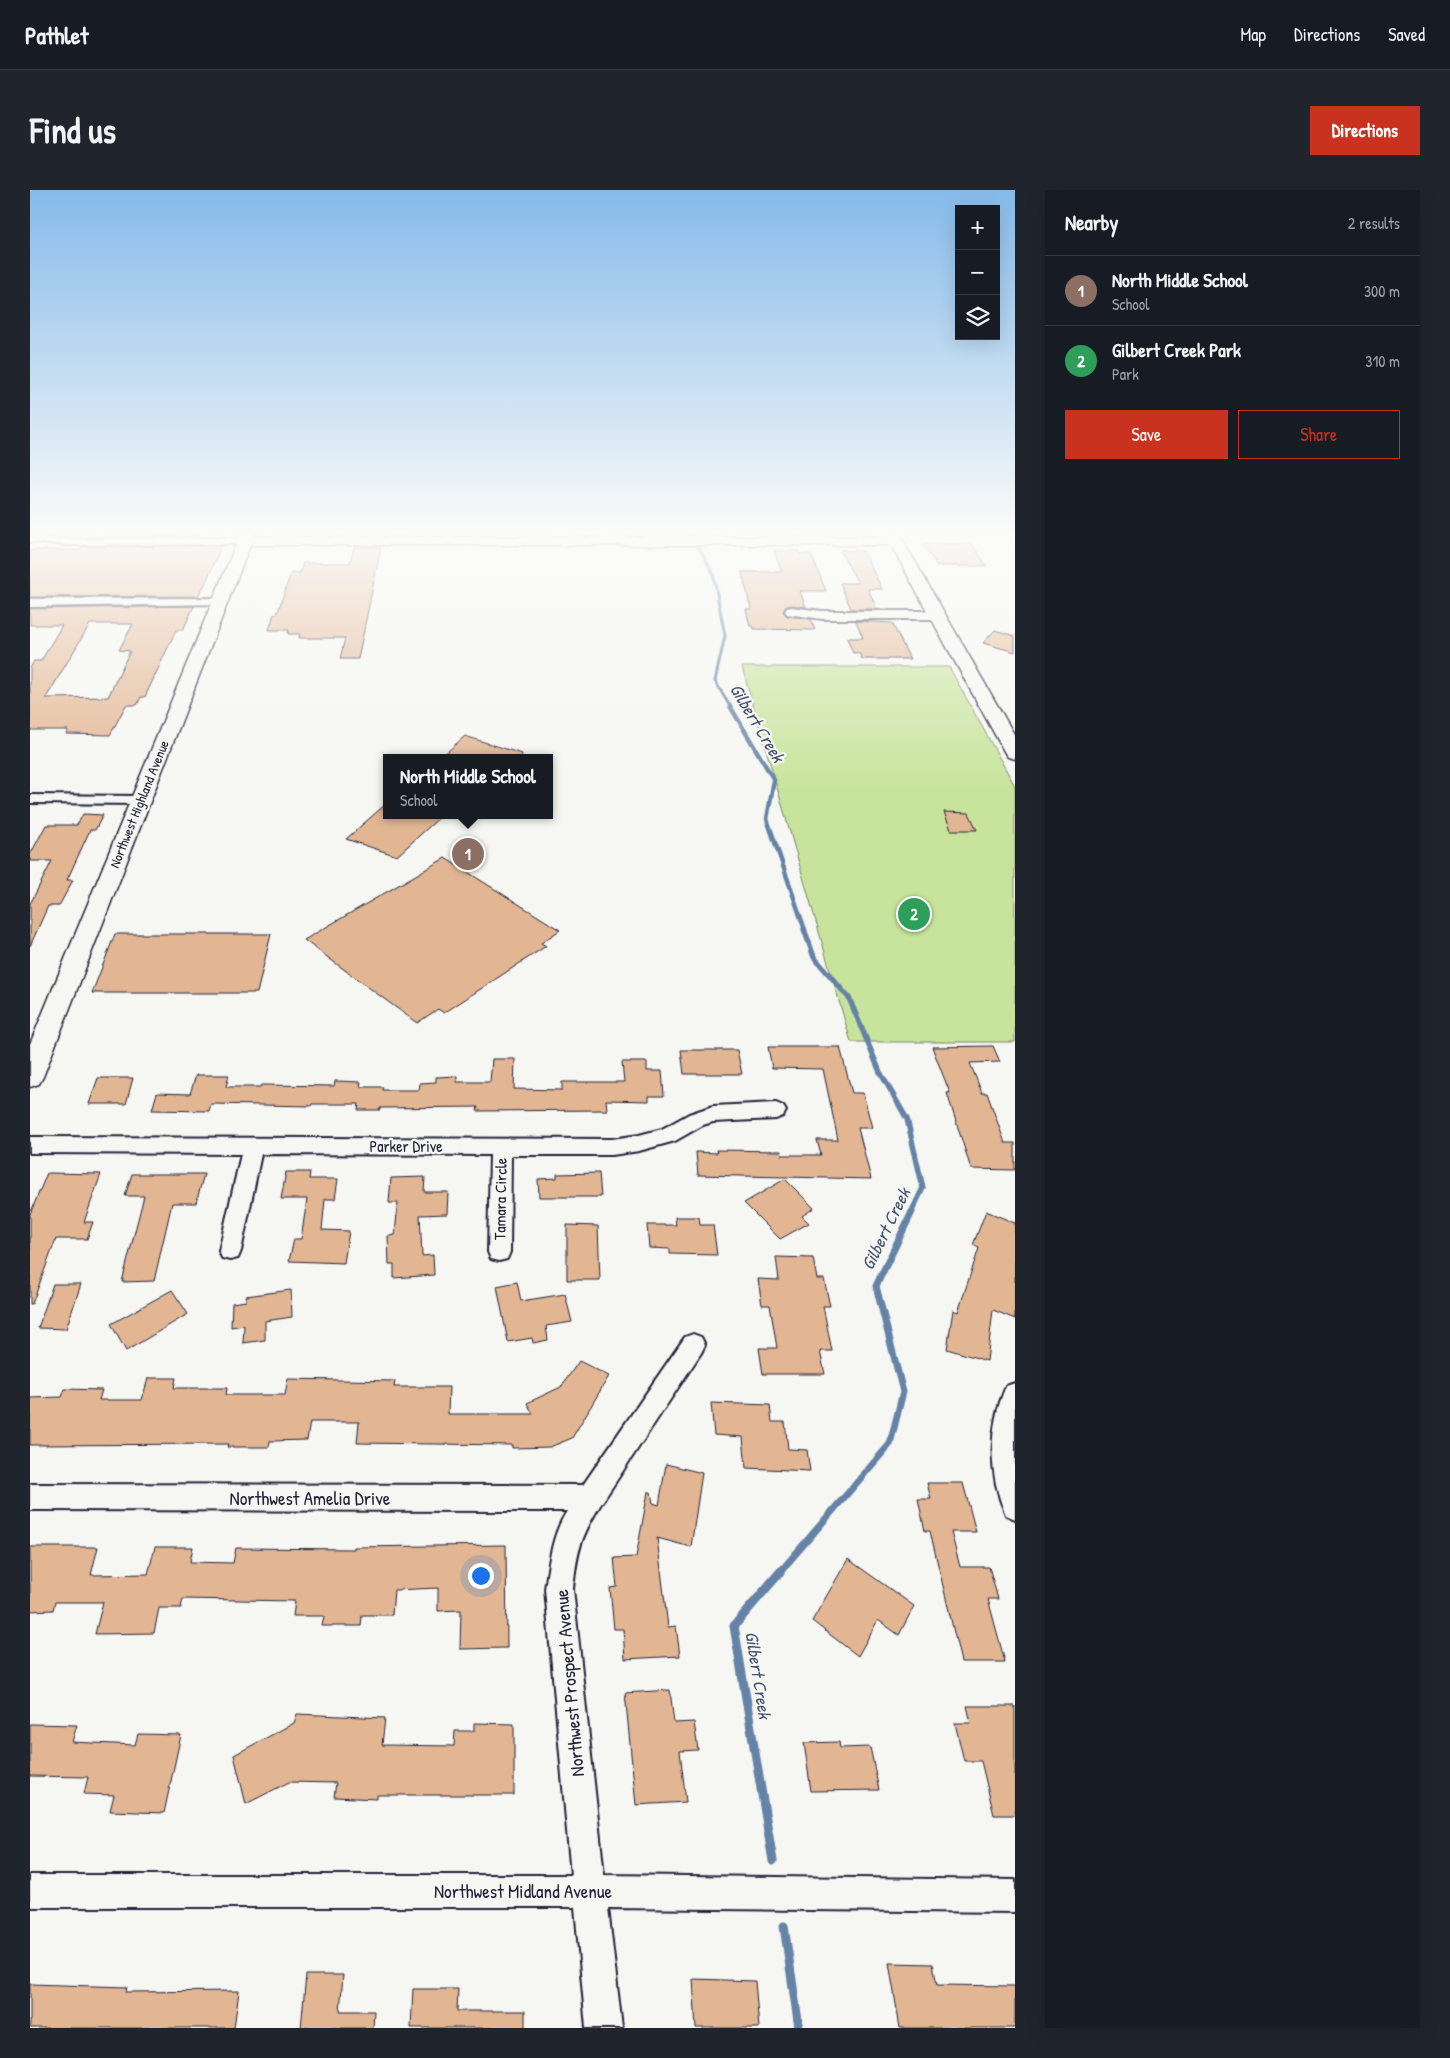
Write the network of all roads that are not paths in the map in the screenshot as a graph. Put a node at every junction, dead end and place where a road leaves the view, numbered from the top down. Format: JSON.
{"nodes":[{"id":1,"x":215,"y":618,"type":"edge"},
{"id":2,"x":939,"y":618,"type":"edge"},
{"id":3,"x":1015,"y":753,"type":"edge"},
{"id":4,"x":30,"y":800,"type":"edge"},
{"id":5,"x":140,"y":800,"type":"junction"},
{"id":6,"x":30,"y":1077,"type":"edge"},
{"id":7,"x":776,"y":1111,"type":"dead end"},
{"id":8,"x":30,"y":1144,"type":"edge"},
{"id":9,"x":253,"y":1145,"type":"junction"},
{"id":10,"x":501,"y":1146,"type":"junction"},
{"id":11,"x":230,"y":1251,"type":"dead end"},
{"id":12,"x":499,"y":1252,"type":"dead end"},
{"id":13,"x":693,"y":1345,"type":"dead end"},
{"id":14,"x":1015,"y":1394,"type":"edge"},
{"id":15,"x":30,"y":1498,"type":"edge"},
{"id":16,"x":590,"y":1498,"type":"junction"},
{"id":17,"x":1015,"y":1506,"type":"edge"},
{"id":18,"x":30,"y":1891,"type":"edge"},
{"id":19,"x":589,"y":1891,"type":"junction"},
{"id":20,"x":1015,"y":1896,"type":"edge"},
{"id":21,"x":604,"y":2028,"type":"edge"}],
"edges":[{"from":1,"to":5,"type":"street","name":"Northwest Highland Avenue"},
{"from":2,"to":3,"type":"street"},
{"from":4,"to":5,"type":"street"},
{"from":5,"to":6,"type":"street","name":"Northwest Highland Avenue"},
{"from":7,"to":10,"type":"street","name":"Parker Drive"},
{"from":8,"to":9,"type":"street","name":"Parker Drive"},
{"from":9,"to":10,"type":"street","name":"Parker Drive"},
{"from":9,"to":11,"type":"street"},
{"from":10,"to":12,"type":"street","name":"Tamara Circle"},
{"from":13,"to":16,"type":"street","name":"Northwest Prospect Avenue"},
{"from":14,"to":17,"type":"street"},
{"from":15,"to":16,"type":"street","name":"Northwest Amelia Drive"},
{"from":16,"to":19,"type":"street","name":"Northwest Prospect Avenue"},
{"from":18,"to":19,"type":"street","name":"Northwest Midland Avenue"},
{"from":19,"to":20,"type":"street","name":"Northwest Midland Avenue"},
{"from":19,"to":21,"type":"street","name":"Northwest Prospect Avenue"}]}
